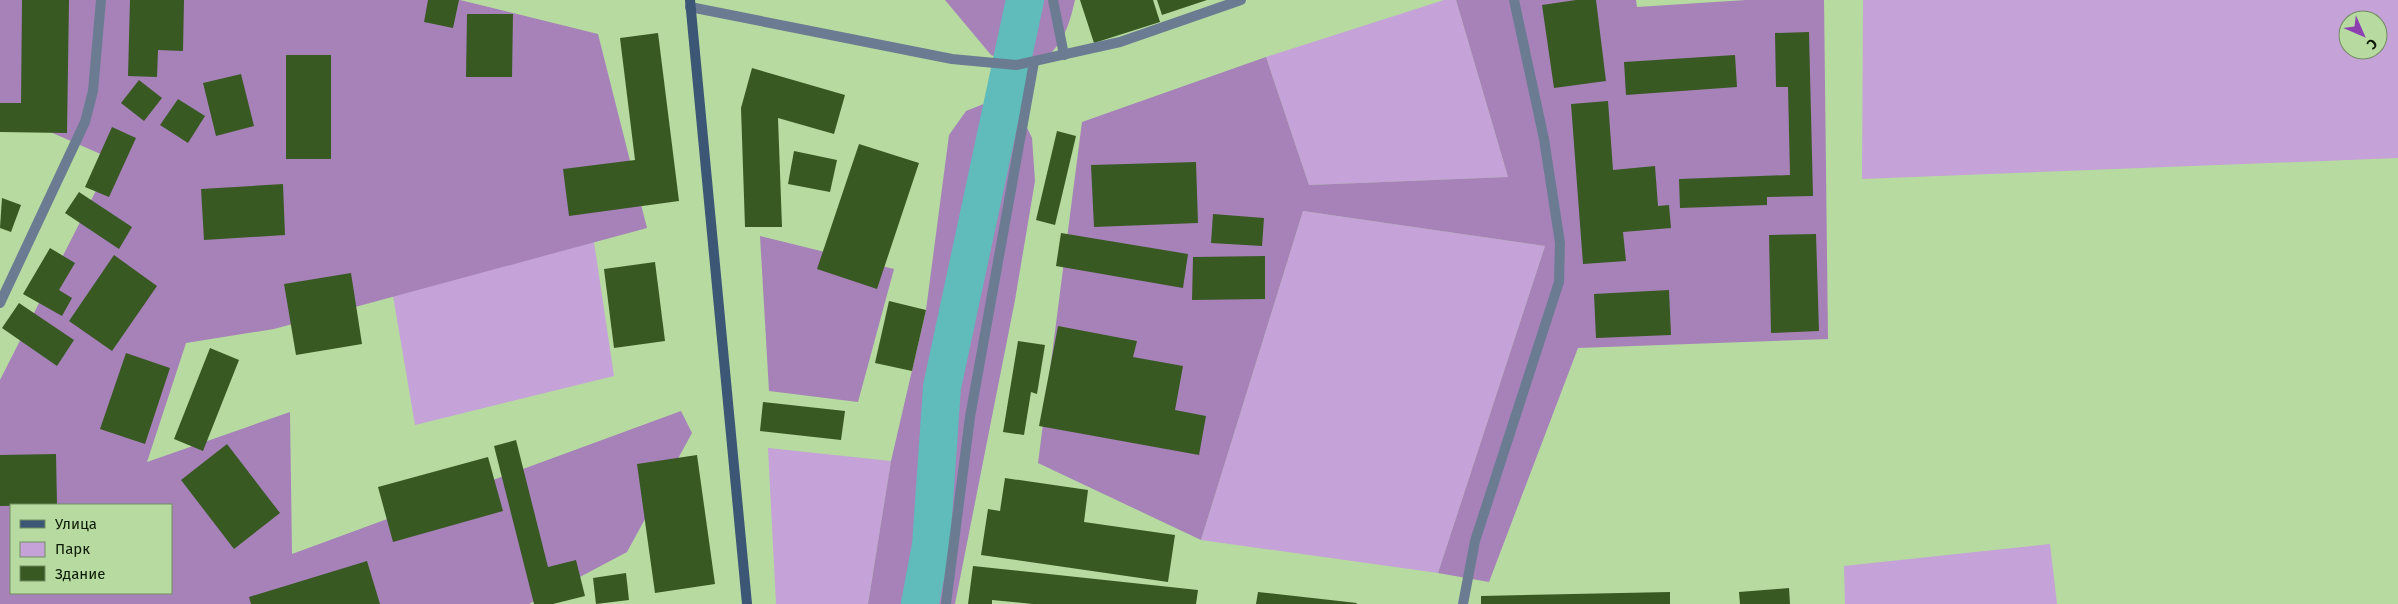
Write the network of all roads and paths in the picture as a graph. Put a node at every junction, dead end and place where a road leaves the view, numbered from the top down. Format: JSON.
{"nodes":[{"id":1,"x":100,"y":0,"type":"edge"},
{"id":2,"x":1053,"y":0,"type":"edge"},
{"id":3,"x":1241,"y":0,"type":"edge"},
{"id":4,"x":1514,"y":0,"type":"edge"},
{"id":5,"x":690,"y":4,"type":"edge"},
{"id":6,"x":1064,"y":56,"type":"junction"},
{"id":7,"x":1034,"y":62,"type":"junction"},
{"id":8,"x":0,"y":303,"type":"edge"},
{"id":9,"x":747,"y":604,"type":"edge"},
{"id":10,"x":946,"y":604,"type":"edge"},
{"id":11,"x":1462,"y":604,"type":"edge"}],
"edges":[{"from":1,"to":8,"type":"lane"},
{"from":2,"to":6,"type":"lane"},
{"from":3,"to":6,"type":"lane"},
{"from":4,"to":11,"type":"lane"},
{"from":5,"to":7,"type":"lane"},
{"from":5,"to":9,"type":"street"},
{"from":6,"to":7,"type":"lane"},
{"from":7,"to":10,"type":"lane"}]}
